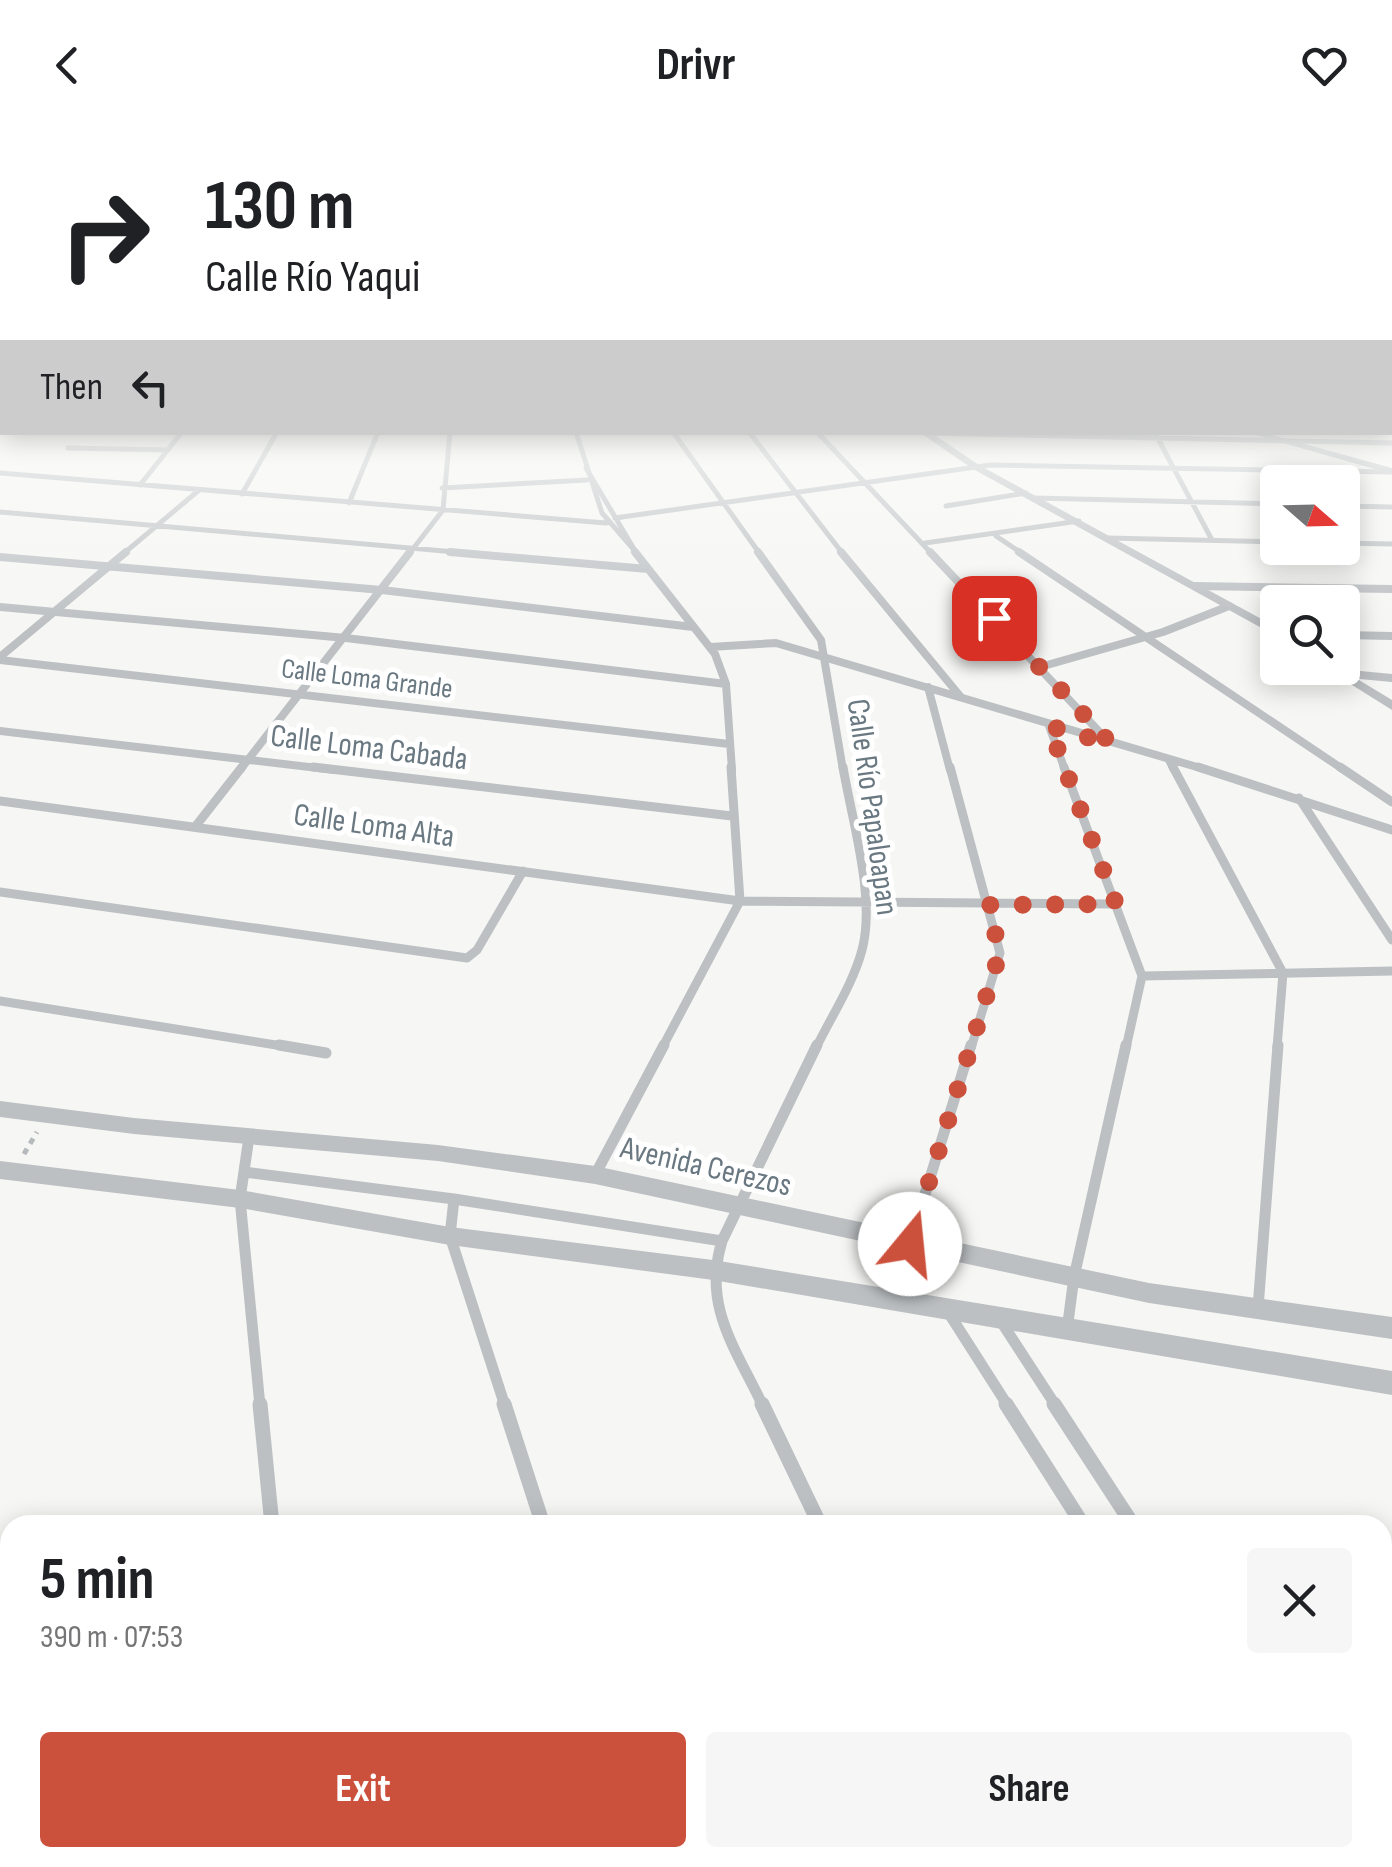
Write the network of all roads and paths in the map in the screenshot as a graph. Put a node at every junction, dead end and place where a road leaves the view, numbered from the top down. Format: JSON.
{"nodes":[{"id":1,"x":156,"y":466,"type":"edge"},
{"id":2,"x":258,"y":466,"type":"edge"},
{"id":3,"x":364,"y":466,"type":"edge"},
{"id":4,"x":445,"y":466,"type":"edge"},
{"id":5,"x":696,"y":466,"type":"edge"},
{"id":6,"x":773,"y":466,"type":"edge"},
{"id":7,"x":852,"y":466,"type":"edge"},
{"id":8,"x":976,"y":467,"type":"junction"},
{"id":9,"x":586,"y":468,"type":"joint"},
{"id":10,"x":1173,"y":468,"type":"junction"},
{"id":11,"x":1392,"y":471,"type":"edge"},
{"id":12,"x":0,"y":473,"type":"edge"},
{"id":13,"x":587,"y":480,"type":"junction"},
{"id":14,"x":870,"y":484,"type":"junction"},
{"id":15,"x":140,"y":486,"type":"junction"},
{"id":16,"x":442,"y":488,"type":"junction"},
{"id":17,"x":198,"y":490,"type":"junction"},
{"id":18,"x":242,"y":494,"type":"junction"},
{"id":19,"x":793,"y":494,"type":"junction"},
{"id":20,"x":1030,"y":495,"type":"junction"},
{"id":21,"x":1192,"y":502,"type":"junction"},
{"id":22,"x":721,"y":503,"type":"junction"},
{"id":23,"x":349,"y":504,"type":"junction"},
{"id":24,"x":1260,"y":504,"type":"edge"},
{"id":25,"x":946,"y":506,"type":"dead end"},
{"id":26,"x":1360,"y":506,"type":"edge"},
{"id":27,"x":1392,"y":507,"type":"edge"},
{"id":28,"x":443,"y":510,"type":"junction"},
{"id":29,"x":0,"y":512,"type":"edge"},
{"id":30,"x":615,"y":518,"type":"junction"},
{"id":31,"x":1079,"y":521,"type":"junction"},
{"id":32,"x":606,"y":523,"type":"junction"},
{"id":33,"x":158,"y":526,"type":"junction"},
{"id":34,"x":996,"y":536,"type":"junction"},
{"id":35,"x":1107,"y":538,"type":"junction"},
{"id":36,"x":1212,"y":540,"type":"junction"},
{"id":37,"x":1260,"y":541,"type":"edge"},
{"id":38,"x":1360,"y":543,"type":"edge"},
{"id":39,"x":925,"y":544,"type":"junction"},
{"id":40,"x":1392,"y":544,"type":"edge"},
{"id":41,"x":414,"y":549,"type":"junction"},
{"id":42,"x":636,"y":551,"type":"junction"},
{"id":43,"x":0,"y":557,"type":"edge"},
{"id":44,"x":107,"y":568,"type":"junction"},
{"id":45,"x":648,"y":569,"type":"junction"},
{"id":46,"x":1195,"y":586,"type":"junction"},
{"id":47,"x":1392,"y":589,"type":"edge"},
{"id":48,"x":382,"y":590,"type":"junction"},
{"id":49,"x":1229,"y":606,"type":"junction"},
{"id":50,"x":0,"y":607,"type":"edge"},
{"id":51,"x":52,"y":612,"type":"junction"},
{"id":52,"x":1260,"y":623,"type":"edge"},
{"id":53,"x":694,"y":626,"type":"junction"},
{"id":54,"x":1360,"y":635,"type":"edge"},
{"id":55,"x":1147,"y":636,"type":"junction"},
{"id":56,"x":1392,"y":636,"type":"edge"},
{"id":57,"x":346,"y":638,"type":"junction"},
{"id":58,"x":710,"y":647,"type":"junction"},
{"id":59,"x":824,"y":656,"type":"junction"},
{"id":60,"x":0,"y":659,"type":"edge"},
{"id":61,"x":1040,"y":667,"type":"junction"},
{"id":62,"x":1360,"y":674,"type":"edge"},
{"id":63,"x":1392,"y":678,"type":"edge"},
{"id":64,"x":726,"y":684,"type":"junction"},
{"id":65,"x":1359,"y":685,"type":"edge"},
{"id":66,"x":928,"y":687,"type":"junction"},
{"id":67,"x":302,"y":694,"type":"junction"},
{"id":68,"x":960,"y":697,"type":"junction"},
{"id":69,"x":1392,"y":706,"type":"edge"},
{"id":70,"x":1049,"y":726,"type":"junction"},
{"id":71,"x":0,"y":730,"type":"edge"},
{"id":72,"x":729,"y":744,"type":"junction"},
{"id":73,"x":1111,"y":744,"type":"junction"},
{"id":74,"x":250,"y":760,"type":"junction"},
{"id":75,"x":1169,"y":760,"type":"junction"},
{"id":76,"x":1392,"y":786,"type":"edge"},
{"id":77,"x":1378,"y":791,"type":"junction"},
{"id":78,"x":1298,"y":797,"type":"junction"},
{"id":79,"x":0,"y":801,"type":"edge"},
{"id":80,"x":1392,"y":802,"type":"edge"},
{"id":81,"x":732,"y":816,"type":"junction"},
{"id":82,"x":194,"y":828,"type":"junction"},
{"id":83,"x":1392,"y":830,"type":"edge"},
{"id":84,"x":523,"y":871,"type":"junction"},
{"id":85,"x":0,"y":892,"type":"edge"},
{"id":86,"x":864,"y":899,"type":"junction"},
{"id":87,"x":740,"y":901,"type":"junction"},
{"id":88,"x":1116,"y":904,"type":"junction"},
{"id":89,"x":988,"y":905,"type":"junction"},
{"id":90,"x":1392,"y":940,"type":"edge"},
{"id":91,"x":1392,"y":971,"type":"edge"},
{"id":92,"x":1283,"y":973,"type":"junction"},
{"id":93,"x":1142,"y":976,"type":"junction"},
{"id":94,"x":0,"y":1001,"type":"edge"},
{"id":95,"x":326,"y":1053,"type":"dead end"},
{"id":96,"x":0,"y":1109,"type":"edge"},
{"id":97,"x":47,"y":1115,"type":"junction"},
{"id":98,"x":249,"y":1137,"type":"junction"},
{"id":99,"x":7,"y":1171,"type":"edge"},
{"id":100,"x":244,"y":1172,"type":"junction"},
{"id":101,"x":596,"y":1175,"type":"junction"},
{"id":102,"x":240,"y":1199,"type":"junction"},
{"id":103,"x":454,"y":1199,"type":"junction"},
{"id":104,"x":738,"y":1208,"type":"junction"},
{"id":105,"x":450,"y":1236,"type":"junction"},
{"id":106,"x":722,"y":1242,"type":"junction"},
{"id":107,"x":910,"y":1244,"type":"junction"},
{"id":108,"x":712,"y":1270,"type":"junction"},
{"id":109,"x":1074,"y":1277,"type":"junction"},
{"id":110,"x":1258,"y":1309,"type":"junction"},
{"id":111,"x":947,"y":1311,"type":"junction"},
{"id":112,"x":1000,"y":1320,"type":"junction"},
{"id":113,"x":1392,"y":1328,"type":"edge"},
{"id":114,"x":1067,"y":1331,"type":"junction"},
{"id":115,"x":1392,"y":1383,"type":"edge"},
{"id":116,"x":271,"y":1515,"type":"edge"},
{"id":117,"x":540,"y":1515,"type":"edge"},
{"id":118,"x":815,"y":1515,"type":"edge"},
{"id":119,"x":1077,"y":1515,"type":"edge"},
{"id":120,"x":1127,"y":1515,"type":"edge"}],
"edges":[{"from":1,"to":15,"type":"street"},
{"from":2,"to":18,"type":"street"},
{"from":3,"to":23,"type":"street"},
{"from":4,"to":16,"type":"street"},
{"from":5,"to":22,"type":"street","name":"Calle Río Papaloapan"},
{"from":6,"to":19,"type":"street"},
{"from":7,"to":14,"type":"street"},
{"from":8,"to":10,"type":"street"},
{"from":8,"to":14,"type":"street"},
{"from":8,"to":20,"type":"street"},
{"from":9,"to":13,"type":"street"},
{"from":9,"to":30,"type":"street"},
{"from":10,"to":11,"type":"street"},
{"from":10,"to":21,"type":"street"},
{"from":12,"to":15,"type":"street"},
{"from":13,"to":16,"type":"street"},
{"from":13,"to":32,"type":"street"},
{"from":14,"to":19,"type":"street"},
{"from":14,"to":39,"type":"street"},
{"from":15,"to":17,"type":"street"},
{"from":16,"to":28,"type":"street"},
{"from":17,"to":18,"type":"street"},
{"from":17,"to":33,"type":"street"},
{"from":18,"to":23,"type":"street"},
{"from":19,"to":22,"type":"street"},
{"from":19,"to":68,"type":"street"},
{"from":20,"to":21,"type":"street"},
{"from":20,"to":25,"type":"street"},
{"from":20,"to":31,"type":"street"},
{"from":21,"to":24,"type":"street"},
{"from":21,"to":36,"type":"street"},
{"from":22,"to":30,"type":"street"},
{"from":22,"to":59,"type":"street","name":"Calle Río Papaloapan"},
{"from":23,"to":28,"type":"street"},
{"from":26,"to":27,"type":"street"},
{"from":28,"to":32,"type":"street"},
{"from":28,"to":41,"type":"street"},
{"from":29,"to":33,"type":"street"},
{"from":30,"to":42,"type":"street"},
{"from":31,"to":34,"type":"street"},
{"from":31,"to":35,"type":"street"},
{"from":32,"to":42,"type":"street"},
{"from":33,"to":41,"type":"street"},
{"from":33,"to":44,"type":"street"},
{"from":34,"to":39,"type":"street"},
{"from":34,"to":55,"type":"street"},
{"from":35,"to":36,"type":"street"},
{"from":35,"to":46,"type":"street"},
{"from":36,"to":37,"type":"street"},
{"from":38,"to":40,"type":"street"},
{"from":39,"to":61,"type":"street"},
{"from":41,"to":45,"type":"street"},
{"from":41,"to":48,"type":"street"},
{"from":42,"to":45,"type":"street"},
{"from":43,"to":44,"type":"street"},
{"from":44,"to":48,"type":"street"},
{"from":44,"to":51,"type":"street"},
{"from":45,"to":53,"type":"street"},
{"from":46,"to":47,"type":"street"},
{"from":46,"to":49,"type":"street"},
{"from":48,"to":53,"type":"street"},
{"from":48,"to":57,"type":"street"},
{"from":49,"to":52,"type":"street"},
{"from":49,"to":55,"type":"street"},
{"from":50,"to":51,"type":"street"},
{"from":51,"to":57,"type":"street"},
{"from":51,"to":60,"type":"street"},
{"from":53,"to":58,"type":"street"},
{"from":54,"to":56,"type":"street"},
{"from":55,"to":61,"type":"street"},
{"from":55,"to":77,"type":"street"},
{"from":57,"to":64,"type":"street"},
{"from":57,"to":67,"type":"street"},
{"from":58,"to":59,"type":"street"},
{"from":58,"to":64,"type":"street"},
{"from":59,"to":66,"type":"street"},
{"from":59,"to":86,"type":"street","name":"Calle Río Papaloapan"},
{"from":60,"to":67,"type":"street","name":"Calle Loma Grande"},
{"from":61,"to":73,"type":"street"},
{"from":62,"to":63,"type":"street"},
{"from":64,"to":72,"type":"street"},
{"from":65,"to":69,"type":"street"},
{"from":66,"to":68,"type":"street"},
{"from":66,"to":89,"type":"street"},
{"from":67,"to":72,"type":"street","name":"Calle Loma Grande"},
{"from":67,"to":74,"type":"street"},
{"from":68,"to":70,"type":"street"},
{"from":70,"to":73,"type":"street"},
{"from":70,"to":88,"type":"street"},
{"from":71,"to":74,"type":"street","name":"Calle Loma Cabada"},
{"from":72,"to":81,"type":"street"},
{"from":73,"to":75,"type":"street"},
{"from":74,"to":81,"type":"street","name":"Calle Loma Cabada"},
{"from":74,"to":82,"type":"street"},
{"from":75,"to":78,"type":"street"},
{"from":75,"to":92,"type":"street"},
{"from":76,"to":77,"type":"street"},
{"from":77,"to":80,"type":"street"},
{"from":78,"to":83,"type":"street"},
{"from":78,"to":90,"type":"street"},
{"from":79,"to":82,"type":"street","name":"Calle Loma Alta"},
{"from":81,"to":87,"type":"street"},
{"from":82,"to":84,"type":"street","name":"Calle Loma Alta"},
{"from":84,"to":85,"type":"street"},
{"from":84,"to":87,"type":"street","name":"Calle Loma Alta"},
{"from":86,"to":87,"type":"street","name":"Calle Loma Alta"},
{"from":86,"to":89,"type":"street","name":"Calle Loma Alta"},
{"from":86,"to":104,"type":"street","name":"Calle Río Papaloapan"},
{"from":87,"to":101,"type":"street"},
{"from":88,"to":89,"type":"street","name":"Calle Loma Alta"},
{"from":88,"to":93,"type":"street"},
{"from":89,"to":107,"type":"street"},
{"from":91,"to":92,"type":"street"},
{"from":92,"to":93,"type":"street"},
{"from":92,"to":110,"type":"street"},
{"from":93,"to":109,"type":"street"},
{"from":94,"to":95,"type":"street"},
{"from":96,"to":97,"type":"street","name":"Avenida Cerezos"},
{"from":97,"to":98,"type":"street","name":"Avenida Cerezos"},
{"from":97,"to":99,"type":"path"},
{"from":98,"to":100,"type":"street"},
{"from":98,"to":101,"type":"street","name":"Avenida Cerezos"},
{"from":99,"to":102,"type":"street"},
{"from":100,"to":102,"type":"street"},
{"from":100,"to":103,"type":"street"},
{"from":101,"to":104,"type":"street","name":"Avenida Cerezos"},
{"from":102,"to":105,"type":"street"},
{"from":102,"to":116,"type":"street"},
{"from":103,"to":105,"type":"street"},
{"from":103,"to":106,"type":"street"},
{"from":104,"to":106,"type":"street","name":"Calle Río Papaloapan"},
{"from":104,"to":107,"type":"street","name":"Avenida Cerezos"},
{"from":105,"to":108,"type":"street"},
{"from":105,"to":117,"type":"street"},
{"from":106,"to":108,"type":"street","name":"Calle Río Papaloapan"},
{"from":107,"to":109,"type":"street","name":"Avenida Cerezos"},
{"from":108,"to":111,"type":"street"},
{"from":108,"to":118,"type":"street"},
{"from":109,"to":110,"type":"street","name":"Avenida Cerezos"},
{"from":109,"to":114,"type":"street"},
{"from":110,"to":113,"type":"street","name":"Avenida Cerezos"},
{"from":111,"to":112,"type":"street"},
{"from":111,"to":119,"type":"street"},
{"from":112,"to":114,"type":"street"},
{"from":112,"to":120,"type":"street"},
{"from":114,"to":115,"type":"street"}]}
